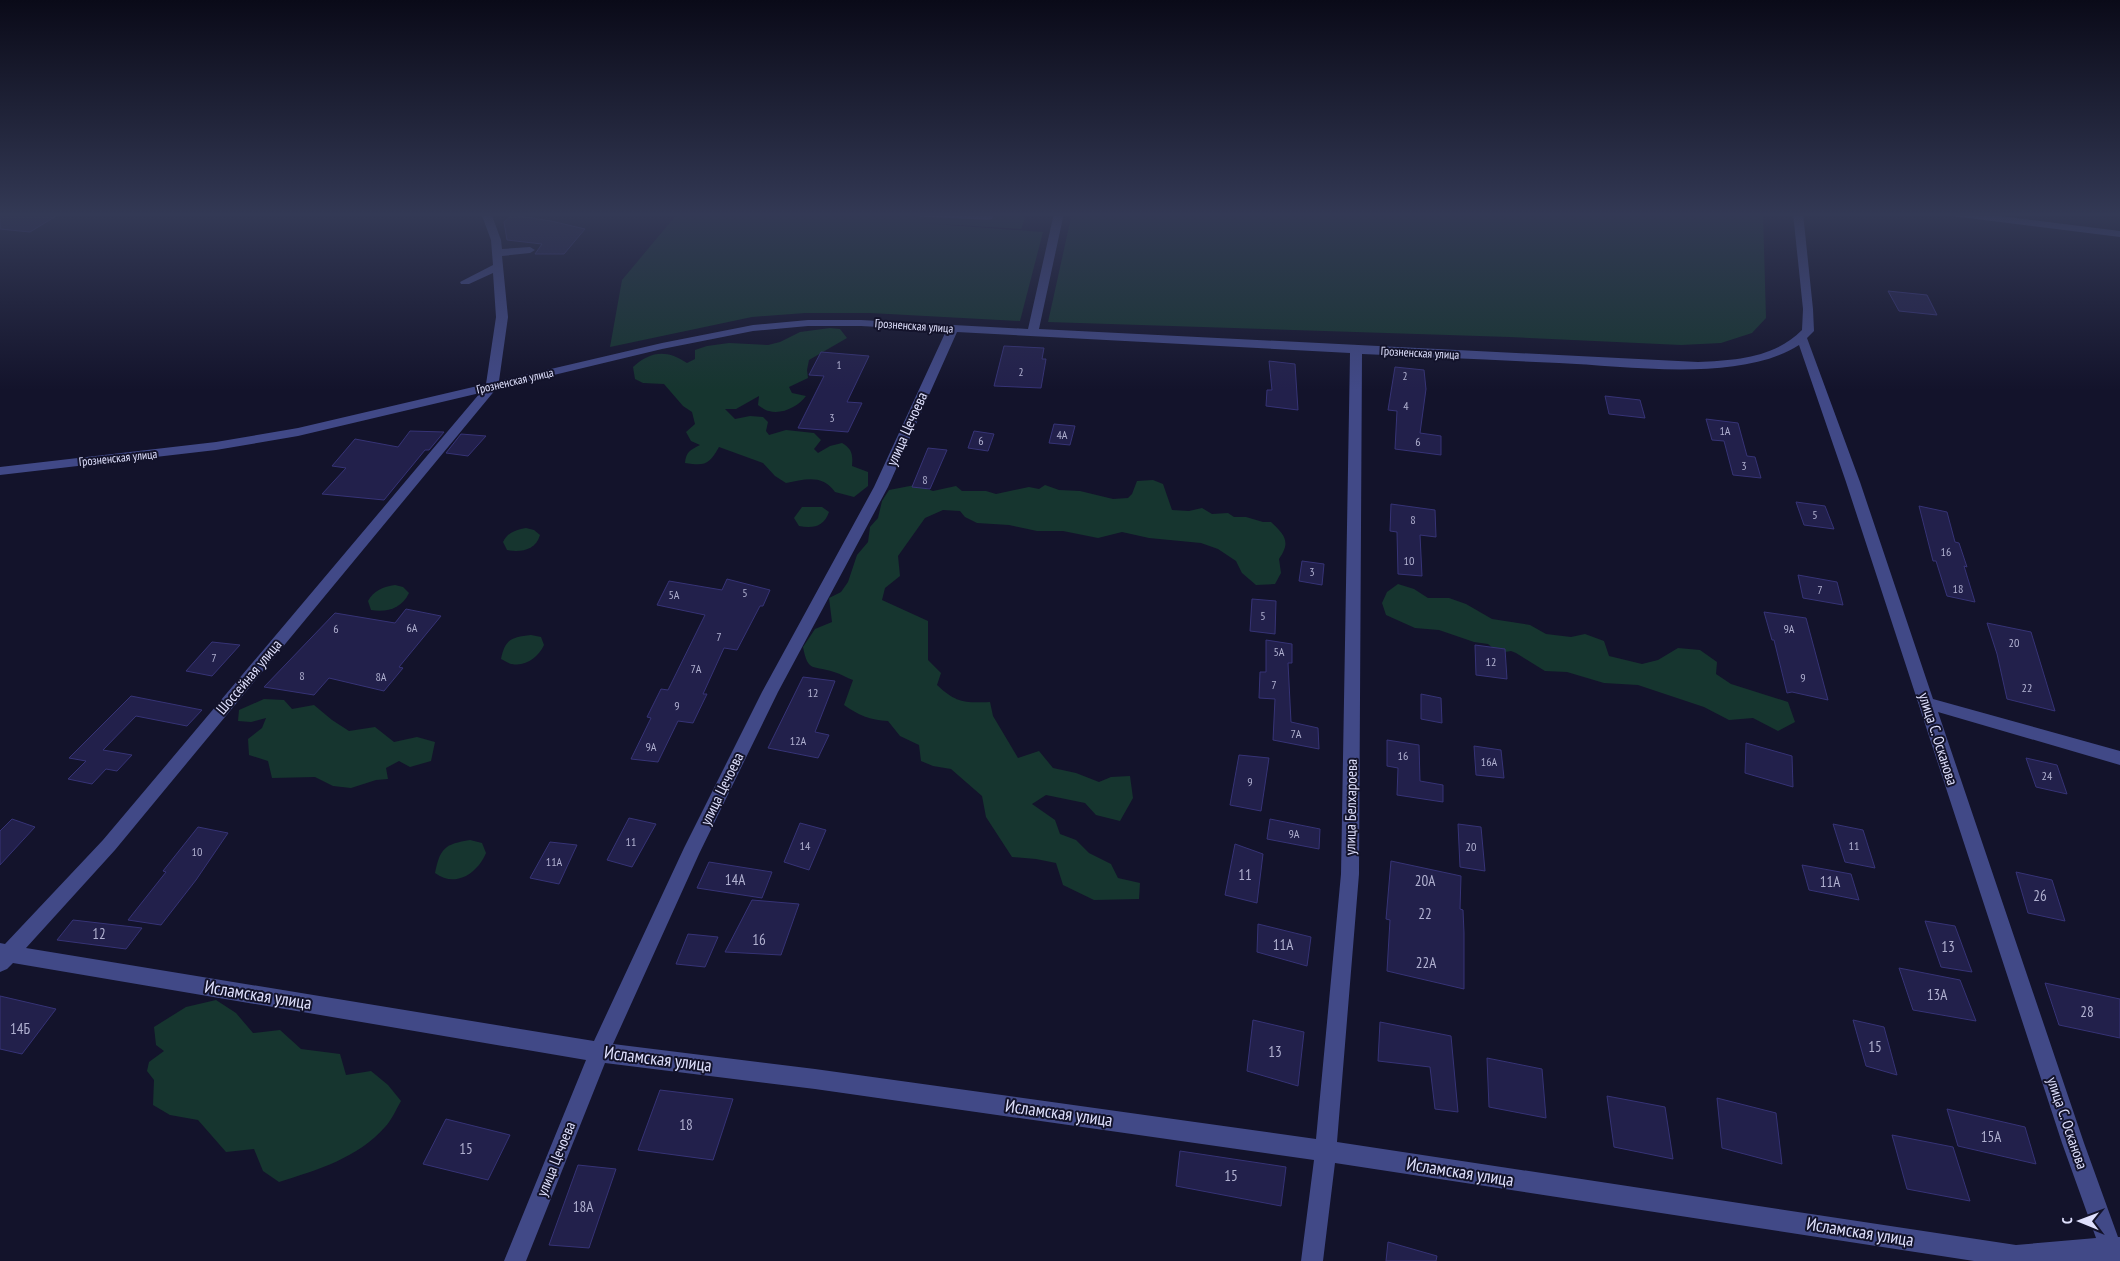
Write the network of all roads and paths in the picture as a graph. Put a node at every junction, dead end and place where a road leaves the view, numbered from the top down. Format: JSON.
{"nodes":[{"id":1,"x":487,"y":272,"type":"edge"},
{"id":2,"x":498,"y":272,"type":"edge"},
{"id":3,"x":1046,"y":272,"type":"edge"},
{"id":4,"x":1804,"y":272,"type":"edge"},
{"id":5,"x":465,"y":282,"type":"dead end"},
{"id":6,"x":953,"y":329,"type":"junction"},
{"id":7,"x":1033,"y":333,"type":"junction"},
{"id":8,"x":1802,"y":339,"type":"junction"},
{"id":9,"x":1356,"y":350,"type":"junction"},
{"id":10,"x":492,"y":386,"type":"junction"},
{"id":11,"x":0,"y":471,"type":"edge"},
{"id":12,"x":1926,"y":703,"type":"junction"},
{"id":13,"x":2120,"y":758,"type":"edge"},
{"id":14,"x":3,"y":956,"type":"edge"},
{"id":15,"x":599,"y":1052,"type":"junction"},
{"id":16,"x":1326,"y":1151,"type":"junction"},
{"id":17,"x":2115,"y":1253,"type":"edge"},
{"id":18,"x":515,"y":1261,"type":"edge"},
{"id":19,"x":1312,"y":1261,"type":"edge"}],
"edges":[{"from":1,"to":5,"type":"street"},
{"from":2,"to":10,"type":"street"},
{"from":3,"to":7,"type":"street"},
{"from":4,"to":8,"type":"street"},
{"from":6,"to":7,"type":"street","name":"Грозненская улица"},
{"from":6,"to":10,"type":"street","name":"Грозненская улица"},
{"from":6,"to":15,"type":"street","name":"улица Цечоева"},
{"from":7,"to":9,"type":"street","name":"Грозненская улица"},
{"from":8,"to":9,"type":"street","name":"Грозненская улица"},
{"from":8,"to":12,"type":"street","name":"улица С. Осканова"},
{"from":9,"to":16,"type":"street","name":"улица Белхароева"},
{"from":10,"to":11,"type":"street","name":"Грозненская улица"},
{"from":10,"to":14,"type":"street","name":"Шоссейная улица"},
{"from":12,"to":13,"type":"street"},
{"from":12,"to":17,"type":"street","name":"улица С. Осканова"},
{"from":14,"to":15,"type":"street","name":"Исламская улица"},
{"from":15,"to":16,"type":"street","name":"Исламская улица"},
{"from":15,"to":18,"type":"street","name":"улица Цечоева"},
{"from":16,"to":17,"type":"street","name":"Исламская улица"},
{"from":16,"to":19,"type":"street","name":"улица Белхароева"}]}
